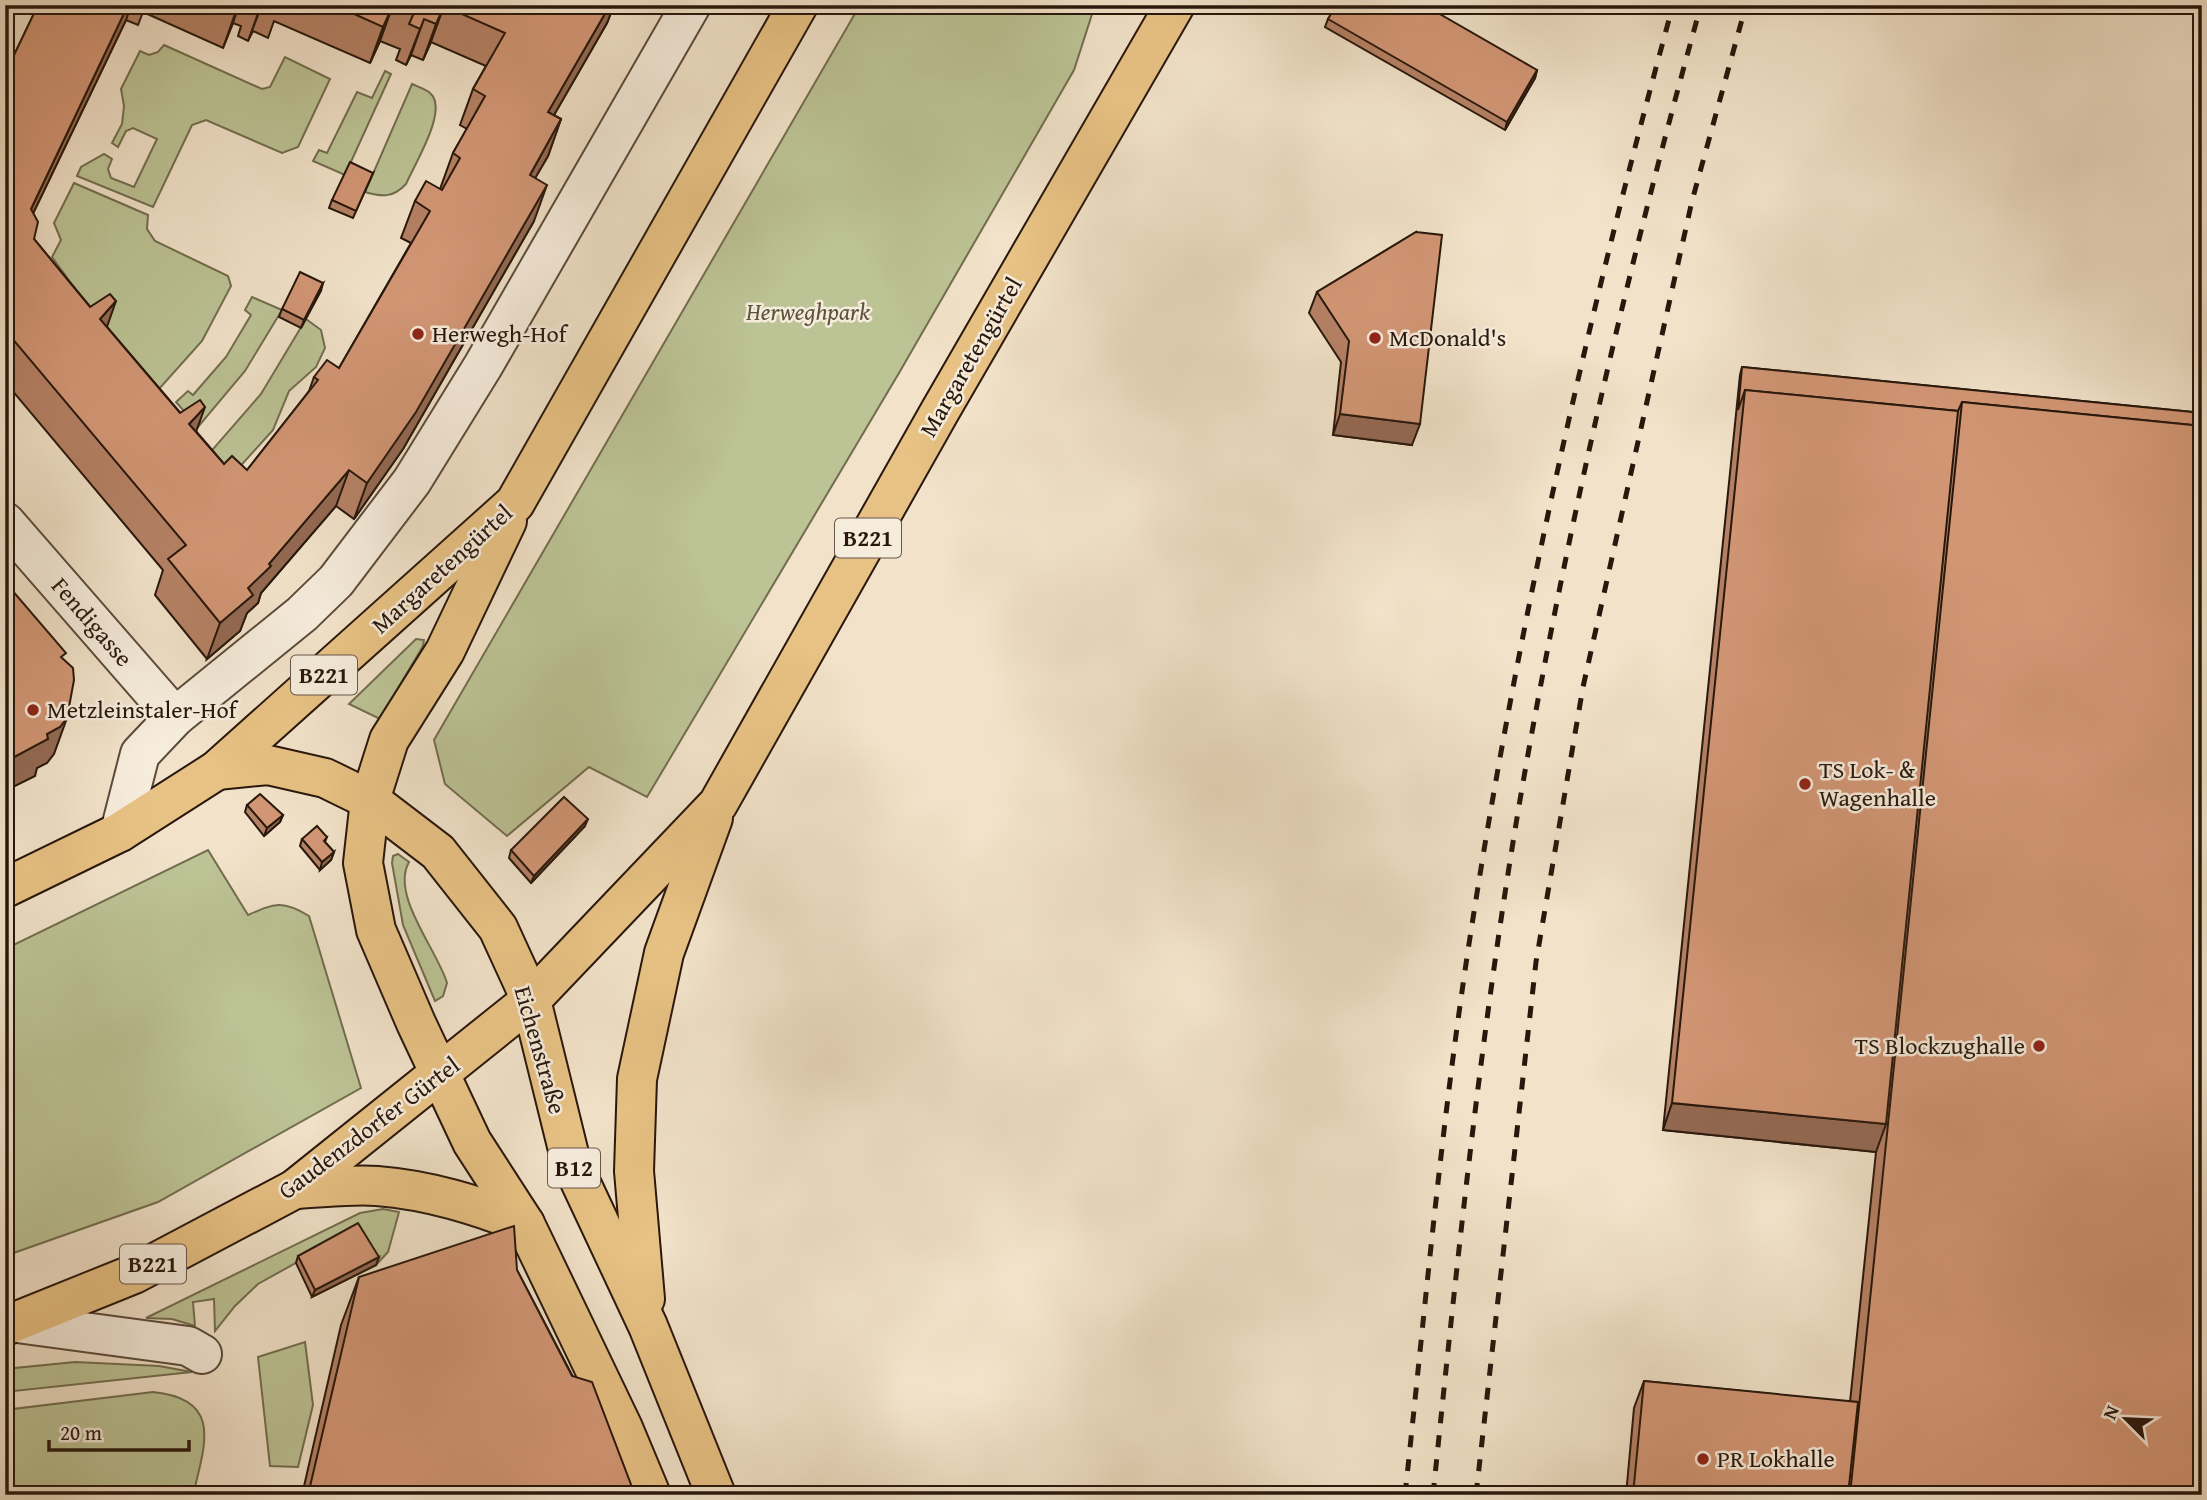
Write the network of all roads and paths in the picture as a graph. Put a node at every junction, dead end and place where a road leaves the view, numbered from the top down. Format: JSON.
{"nodes":[{"id":1,"x":691,"y":5,"type":"edge"},
{"id":2,"x":798,"y":5,"type":"edge"},
{"id":3,"x":1175,"y":5,"type":"edge"},
{"id":4,"x":515,"y":503,"type":"junction"},
{"id":5,"x":5,"y":522,"type":"edge"},
{"id":6,"x":175,"y":717,"type":"junction"},
{"id":7,"x":217,"y":770,"type":"junction"},
{"id":8,"x":370,"y":800,"type":"junction"},
{"id":9,"x":718,"y":804,"type":"junction"},
{"id":10,"x":120,"y":832,"type":"junction"},
{"id":11,"x":5,"y":888,"type":"edge"},
{"id":12,"x":531,"y":1000,"type":"junction"},
{"id":13,"x":441,"y":1075,"type":"junction"},
{"id":14,"x":295,"y":1189,"type":"junction"},
{"id":15,"x":525,"y":1224,"type":"junction"},
{"id":16,"x":11,"y":1325,"type":"edge"},
{"id":17,"x":648,"y":1326,"type":"junction"},
{"id":18,"x":202,"y":1354,"type":"dead end"},
{"id":19,"x":651,"y":1495,"type":"edge"},
{"id":20,"x":716,"y":1495,"type":"edge"}],
"edges":[{"from":1,"to":6,"type":"street"},
{"from":2,"to":4,"type":"main road","name":"Margaretengürtel","number":"B221"},
{"from":3,"to":9,"type":"main road","name":"Margaretengürtel","number":"B221"},
{"from":4,"to":7,"type":"main road","name":"Margaretengürtel","number":"B221"},
{"from":4,"to":8,"type":"main road"},
{"from":5,"to":6,"type":"street","name":"Fendigasse"},
{"from":6,"to":10,"type":"street"},
{"from":7,"to":8,"type":"main road","name":"Eichenstraße"},
{"from":7,"to":10,"type":"main road","name":"Margaretengürtel","number":"B221"},
{"from":8,"to":12,"type":"main road","name":"Eichenstraße"},
{"from":8,"to":13,"type":"main road"},
{"from":9,"to":12,"type":"main road","name":"Margaretengürtel","number":"B221"},
{"from":9,"to":17,"type":"main road"},
{"from":10,"to":11,"type":"main road","name":"Margaretengürtel","number":"B221"},
{"from":12,"to":13,"type":"main road","name":"Gaudenzdorfer Gürtel","number":"B221"},
{"from":12,"to":17,"type":"main road","name":"Eichenstraße","number":"B12"},
{"from":13,"to":14,"type":"main road","name":"Gaudenzdorfer Gürtel","number":"B221"},
{"from":13,"to":15,"type":"main road"},
{"from":14,"to":15,"type":"main road"},
{"from":14,"to":16,"type":"main road","name":"Gaudenzdorfer Gürtel","number":"B221"},
{"from":15,"to":19,"type":"main road"},
{"from":16,"to":18,"type":"street"},
{"from":17,"to":20,"type":"main road","name":"Eichenstraße","number":"B12"}]}
